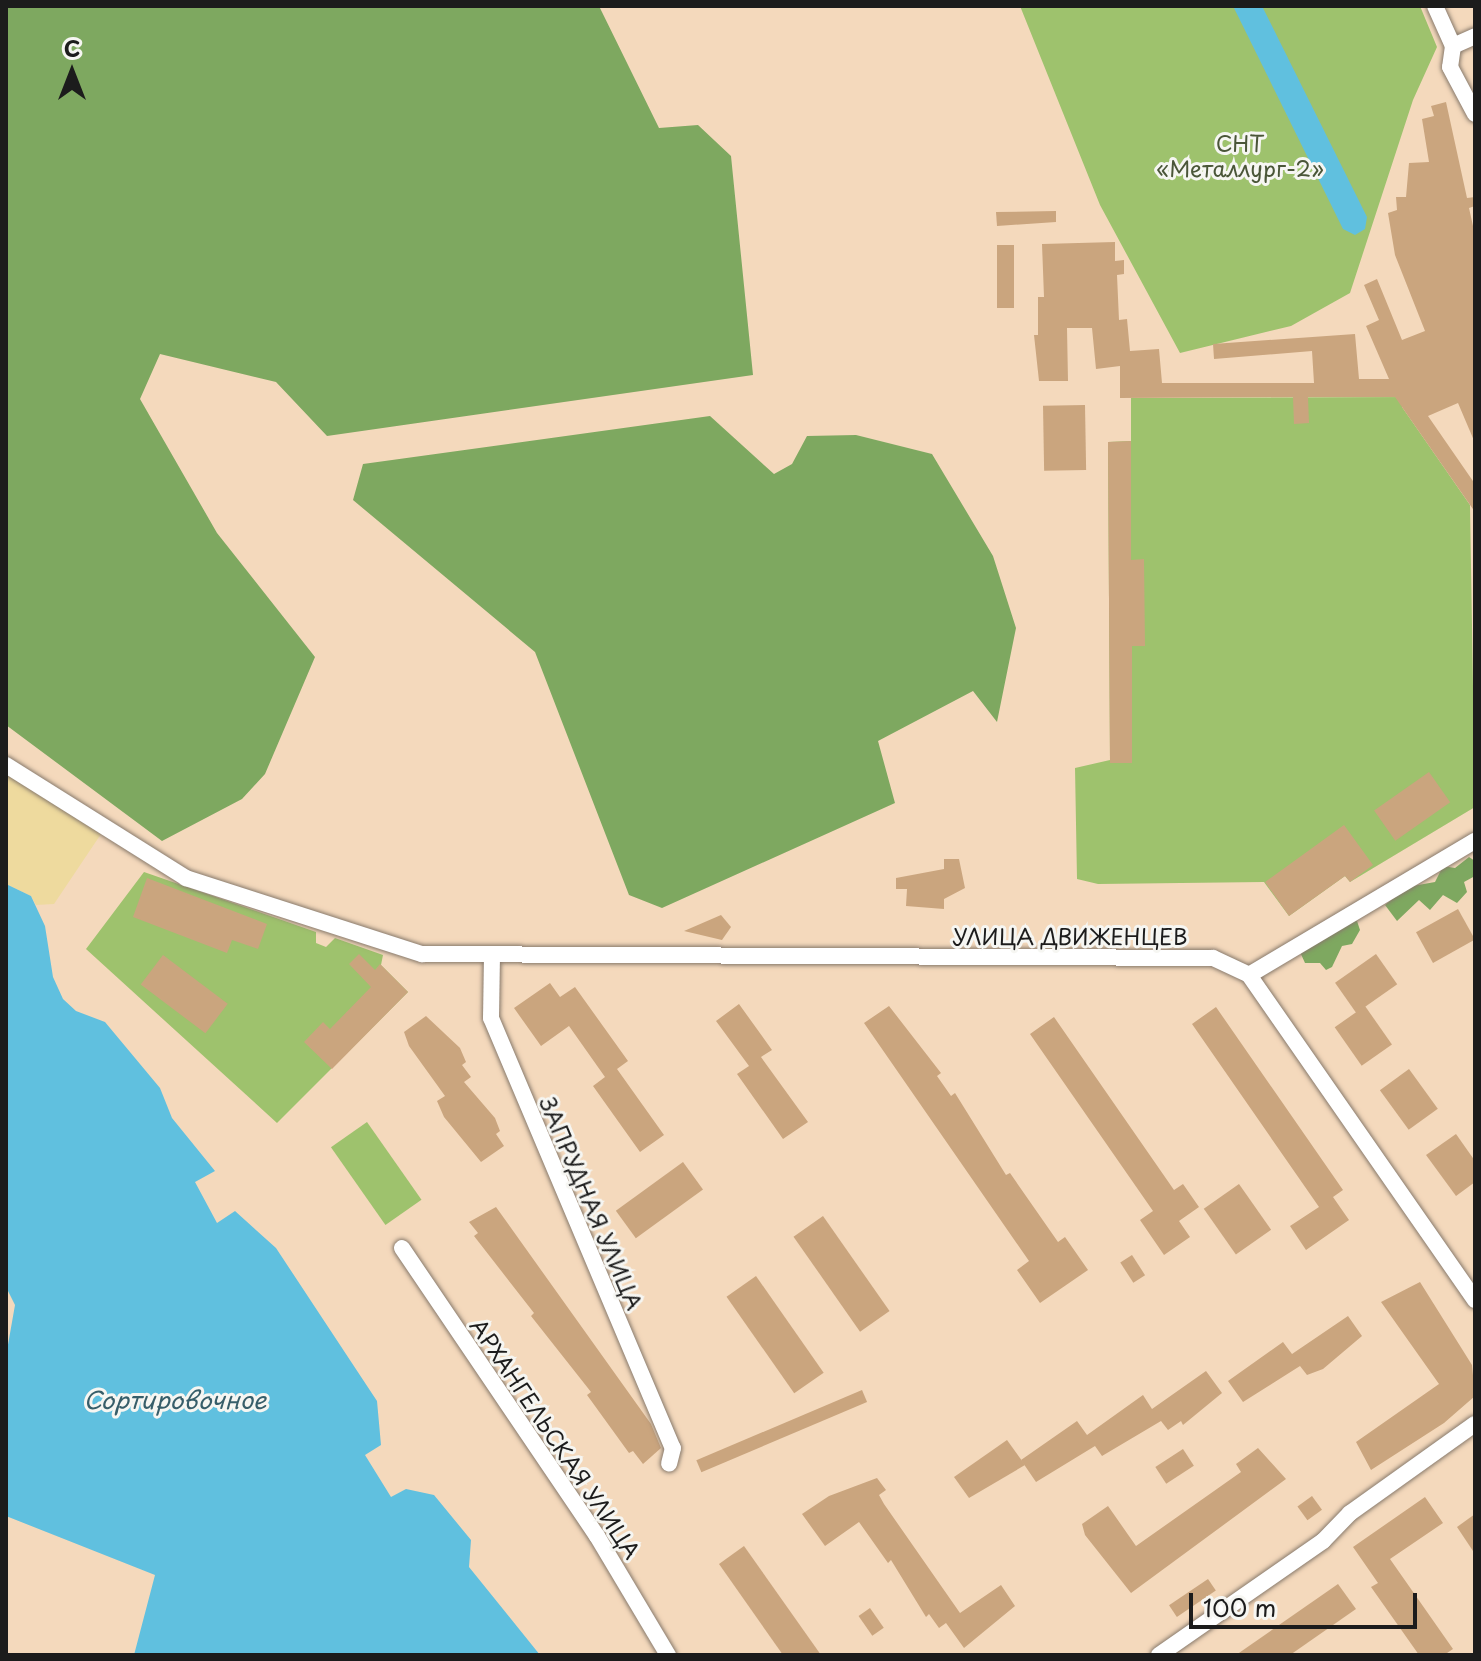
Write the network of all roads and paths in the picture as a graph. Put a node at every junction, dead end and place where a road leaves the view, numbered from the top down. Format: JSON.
{"nodes":[{"id":1,"x":1435,"y":6,"type":"edge"},
{"id":2,"x":1475,"y":36,"type":"edge"},
{"id":3,"x":1453,"y":46,"type":"junction"},
{"id":4,"x":1475,"y":114,"type":"edge"},
{"id":5,"x":6,"y":765,"type":"edge"},
{"id":6,"x":1475,"y":841,"type":"edge"},
{"id":7,"x":492,"y":955,"type":"junction"},
{"id":8,"x":1249,"y":975,"type":"junction"},
{"id":9,"x":402,"y":1248,"type":"dead end"},
{"id":10,"x":1475,"y":1300,"type":"edge"},
{"id":11,"x":1475,"y":1424,"type":"edge"},
{"id":12,"x":669,"y":1464,"type":"dead end"},
{"id":13,"x":668,"y":1655,"type":"edge"},
{"id":14,"x":1159,"y":1655,"type":"edge"}],
"edges":[{"from":1,"to":3,"type":"street"},
{"from":2,"to":3,"type":"street"},
{"from":3,"to":4,"type":"street"},
{"from":5,"to":7,"type":"street","name":"УЛИЦА ДВИЖЕНЦЕВ"},
{"from":6,"to":8,"type":"street"},
{"from":7,"to":8,"type":"street","name":"УЛИЦА ДВИЖЕНЦЕВ"},
{"from":7,"to":12,"type":"street","name":"ЗАПРУДНАЯ УЛИЦА"},
{"from":8,"to":10,"type":"street"},
{"from":9,"to":13,"type":"street","name":"АРХАНГЕЛЬСКАЯ УЛИЦА"},
{"from":11,"to":14,"type":"street"}]}
